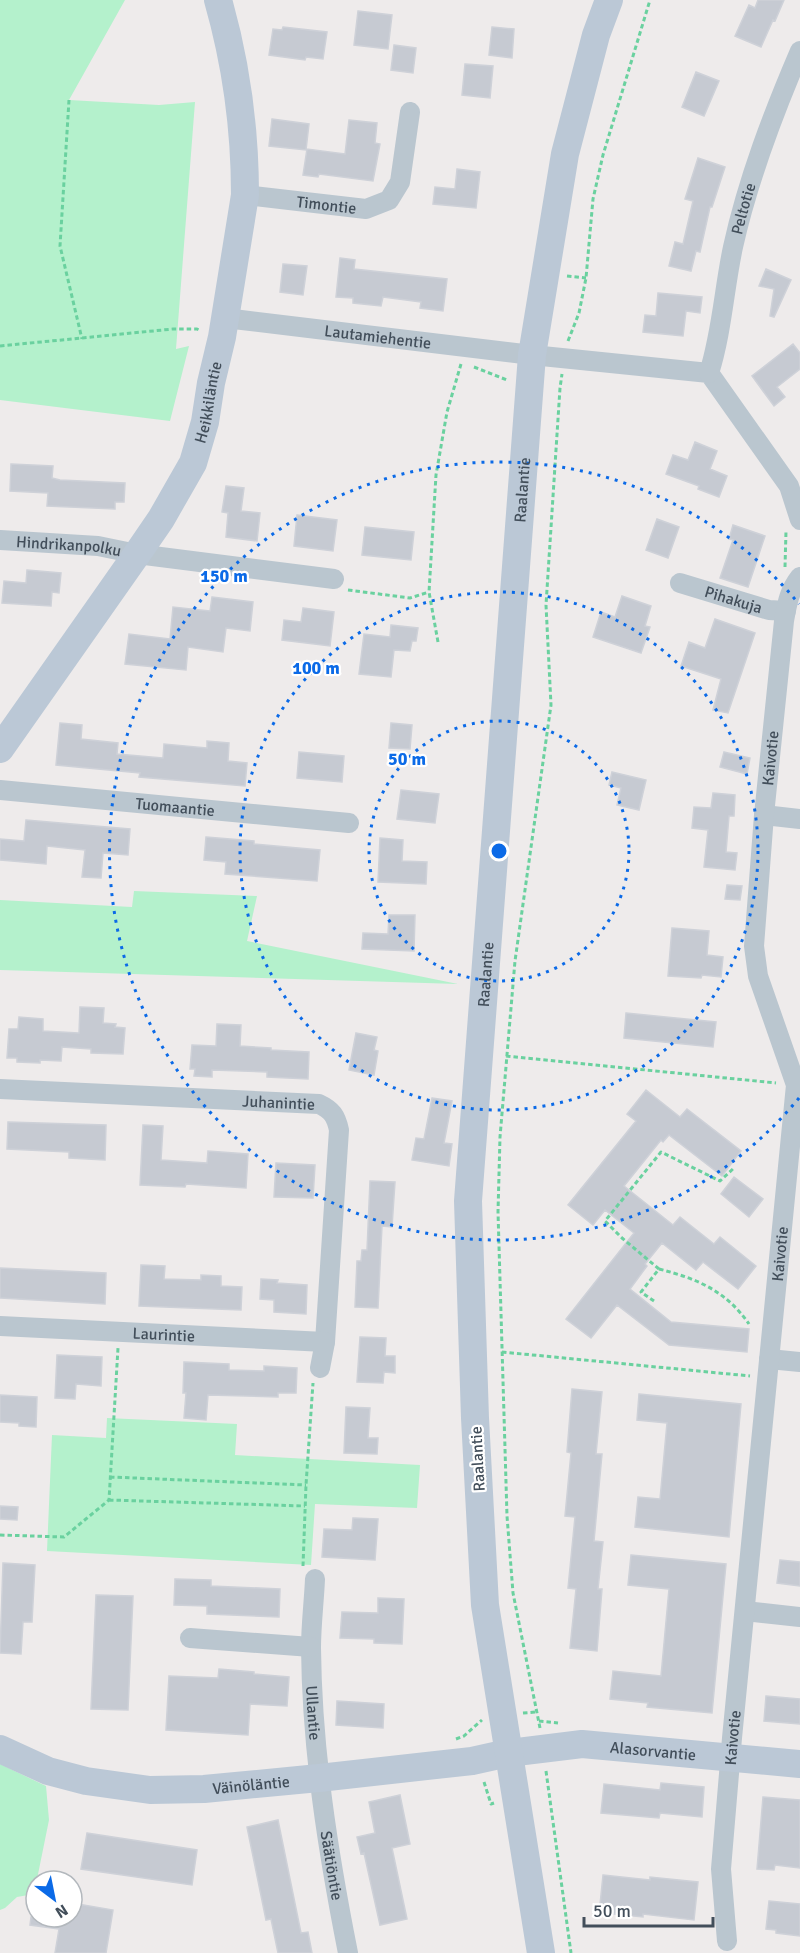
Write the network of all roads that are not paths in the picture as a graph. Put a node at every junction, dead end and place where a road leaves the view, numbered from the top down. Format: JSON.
{"nodes":[{"id":1,"x":218,"y":0,"type":"edge"},
{"id":2,"x":609,"y":0,"type":"edge"},
{"id":3,"x":800,"y":51,"type":"edge"},
{"id":4,"x":410,"y":112,"type":"dead end"},
{"id":5,"x":244,"y":195,"type":"junction"},
{"id":6,"x":224,"y":328,"type":"junction"},
{"id":7,"x":532,"y":355,"type":"junction"},
{"id":8,"x":709,"y":373,"type":"junction"},
{"id":9,"x":793,"y":523,"type":"edge"},
{"id":10,"x":0,"y":540,"type":"edge"},
{"id":11,"x":137,"y":554,"type":"junction"},
{"id":12,"x":792,"y":573,"type":"edge"},
{"id":13,"x":334,"y":579,"type":"road end"},
{"id":14,"x":680,"y":583,"type":"dead end"},
{"id":15,"x":786,"y":611,"type":"junction"},
{"id":16,"x":0,"y":749,"type":"edge"},
{"id":17,"x":0,"y":790,"type":"edge"},
{"id":18,"x":764,"y":815,"type":"junction"},
{"id":19,"x":800,"y":819,"type":"edge"},
{"id":20,"x":349,"y":823,"type":"dead end"},
{"id":21,"x":798,"y":1085,"type":"edge"},
{"id":22,"x":0,"y":1089,"type":"edge"},
{"id":23,"x":0,"y":1326,"type":"edge"},
{"id":24,"x":325,"y":1342,"type":"junction"},
{"id":25,"x":800,"y":1362,"type":"edge"},
{"id":26,"x":320,"y":1368,"type":"dead end"},
{"id":27,"x":768,"y":1368,"type":"junction"},
{"id":28,"x":315,"y":1579,"type":"dead end"},
{"id":29,"x":745,"y":1611,"type":"junction"},
{"id":30,"x":800,"y":1617,"type":"edge"},
{"id":31,"x":190,"y":1638,"type":"dead end"},
{"id":32,"x":311,"y":1647,"type":"junction"},
{"id":33,"x":0,"y":1749,"type":"edge"},
{"id":34,"x":508,"y":1753,"type":"junction"},
{"id":35,"x":730,"y":1757,"type":"junction"},
{"id":36,"x":800,"y":1764,"type":"edge"},
{"id":37,"x":319,"y":1778,"type":"junction"},
{"id":38,"x":727,"y":1941,"type":"dead end"},
{"id":39,"x":348,"y":1953,"type":"edge"},
{"id":40,"x":541,"y":1953,"type":"edge"}],
"edges":[{"from":1,"to":5,"type":"street","name":"Heikkiläntie"},
{"from":2,"to":7,"type":"street","name":"Raalantie"},
{"from":3,"to":8,"type":"street","name":"Peltotie"},
{"from":4,"to":5,"type":"street","name":"Timontie"},
{"from":5,"to":6,"type":"street","name":"Heikkiläntie"},
{"from":6,"to":7,"type":"street","name":"Lautamiehentie"},
{"from":6,"to":11,"type":"street","name":"Heikkiläntie"},
{"from":7,"to":8,"type":"street"},
{"from":7,"to":34,"type":"street","name":"Raalantie"},
{"from":8,"to":9,"type":"street"},
{"from":10,"to":11,"type":"street","name":"Hindrikanpolku"},
{"from":11,"to":13,"type":"street","name":"Hindrikanpolku"},
{"from":11,"to":16,"type":"street","name":"Heikkiläntie"},
{"from":12,"to":15,"type":"street","name":"Kaivotie"},
{"from":14,"to":15,"type":"street","name":"Pihakuja"},
{"from":15,"to":18,"type":"street","name":"Kaivotie"},
{"from":17,"to":20,"type":"street","name":"Tuomaantie"},
{"from":18,"to":19,"type":"street"},
{"from":18,"to":21,"type":"street","name":"Kaivotie"},
{"from":21,"to":27,"type":"street","name":"Kaivotie"},
{"from":22,"to":24,"type":"street","name":"Juhanintie"},
{"from":23,"to":24,"type":"street","name":"Laurintie"},
{"from":24,"to":26,"type":"street","name":"Juhanintie"},
{"from":25,"to":27,"type":"street"},
{"from":27,"to":29,"type":"street","name":"Kaivotie"},
{"from":28,"to":32,"type":"street","name":"Ullantie"},
{"from":29,"to":30,"type":"street"},
{"from":29,"to":35,"type":"street","name":"Kaivotie"},
{"from":31,"to":32,"type":"street"},
{"from":32,"to":37,"type":"street","name":"Ullantie"},
{"from":33,"to":37,"type":"street","name":"Väinöläntie"},
{"from":34,"to":35,"type":"street","name":"Alasorvantie"},
{"from":34,"to":37,"type":"street","name":"Väinöläntie"},
{"from":34,"to":40,"type":"street","name":"Raalantie"},
{"from":35,"to":36,"type":"street","name":"Alasorvantie"},
{"from":35,"to":38,"type":"street","name":"Kaivotie"},
{"from":37,"to":39,"type":"street","name":"Säätiöntie"}]}
